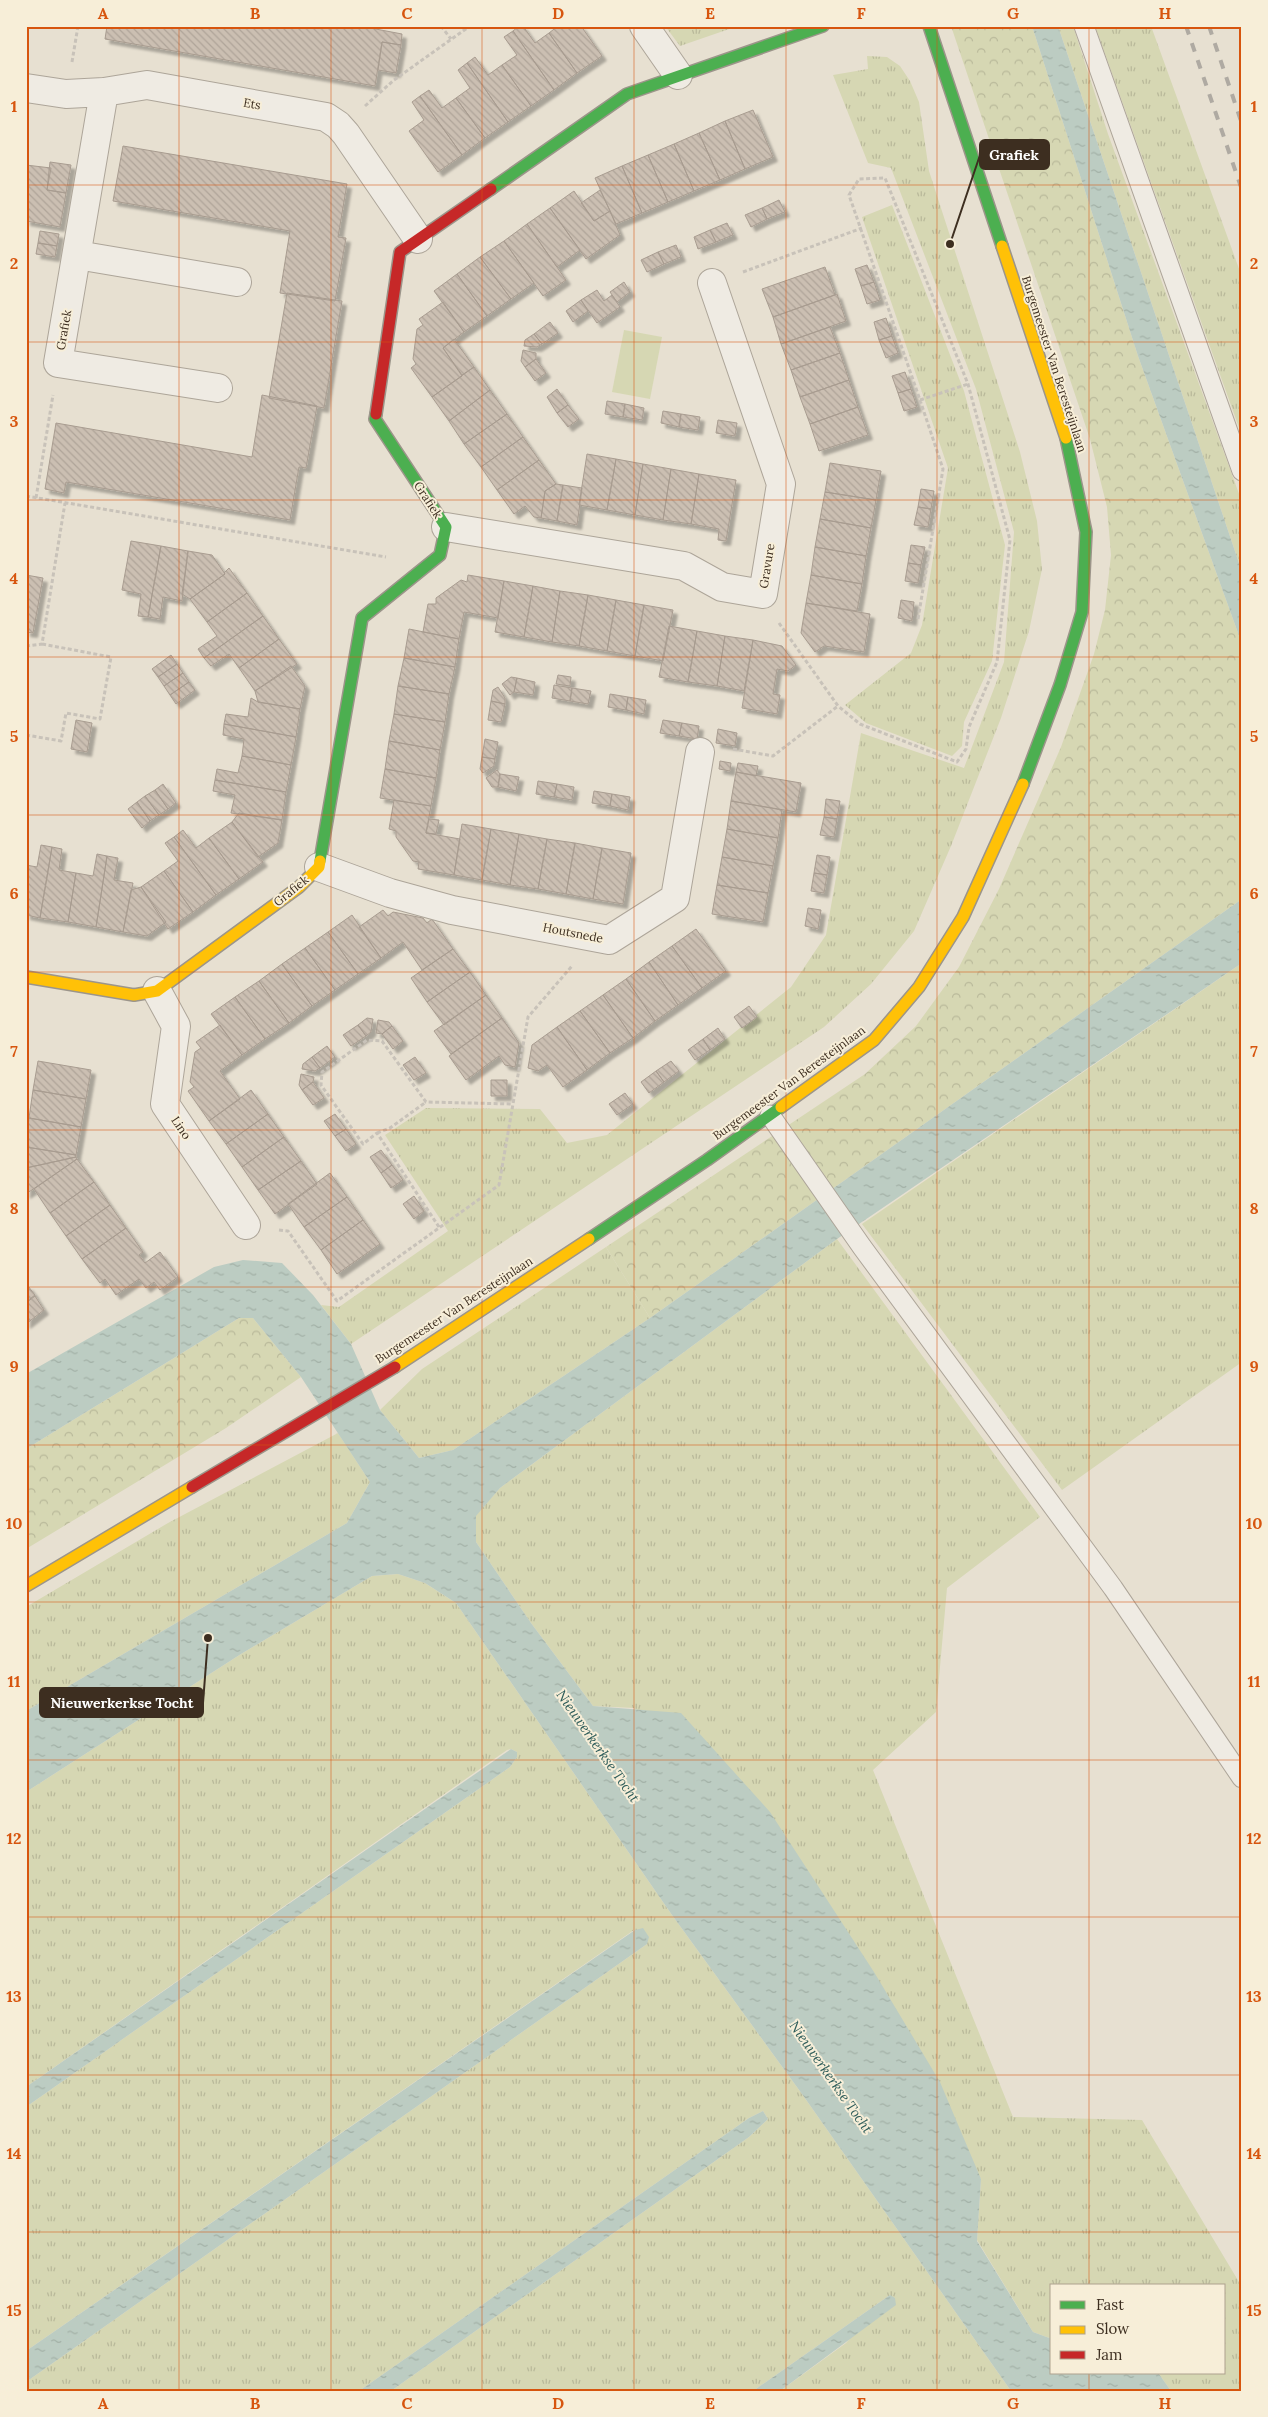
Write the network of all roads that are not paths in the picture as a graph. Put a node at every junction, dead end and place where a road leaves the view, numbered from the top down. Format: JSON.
{"nodes":[{"id":1,"x":644,"y":26,"type":"edge"},
{"id":2,"x":823,"y":26,"type":"edge"},
{"id":3,"x":929,"y":26,"type":"edge"},
{"id":4,"x":1084,"y":26,"type":"edge"},
{"id":5,"x":678,"y":75,"type":"junction"},
{"id":6,"x":26,"y":88,"type":"edge"},
{"id":7,"x":104,"y":92,"type":"junction"},
{"id":8,"x":418,"y":239,"type":"junction"},
{"id":9,"x":77,"y":256,"type":"junction"},
{"id":10,"x":237,"y":282,"type":"dead end"},
{"id":11,"x":712,"y":283,"type":"road end"},
{"id":12,"x":218,"y":388,"type":"dead end"},
{"id":13,"x":1242,"y":471,"type":"edge"},
{"id":14,"x":446,"y":527,"type":"junction"},
{"id":15,"x":700,"y":752,"type":"road end"},
{"id":16,"x":319,"y":867,"type":"junction"},
{"id":17,"x":26,"y":977,"type":"edge"},
{"id":18,"x":157,"y":992,"type":"junction"},
{"id":19,"x":770,"y":1115,"type":"junction"},
{"id":20,"x":246,"y":1225,"type":"road end"},
{"id":21,"x":26,"y":1586,"type":"edge"},
{"id":22,"x":1242,"y":1778,"type":"edge"}],
"edges":[{"from":1,"to":5,"type":"street"},
{"from":2,"to":5,"type":"main road","name":"Grafiek"},
{"from":3,"to":19,"type":"main road","name":"Burgemeester Van Beresteijnlaan"},
{"from":4,"to":13,"type":"lane"},
{"from":5,"to":8,"type":"main road","name":"Grafiek"},
{"from":6,"to":7,"type":"street","name":"Ets"},
{"from":7,"to":8,"type":"street","name":"Ets"},
{"from":7,"to":9,"type":"street","name":"Grafiek"},
{"from":8,"to":14,"type":"main road","name":"Grafiek"},
{"from":9,"to":10,"type":"street"},
{"from":9,"to":12,"type":"street","name":"Grafiek"},
{"from":11,"to":14,"type":"street","name":"Gravure"},
{"from":14,"to":16,"type":"main road","name":"Grafiek"},
{"from":15,"to":16,"type":"street","name":"Houtsnede"},
{"from":16,"to":18,"type":"main road","name":"Grafiek"},
{"from":17,"to":18,"type":"main road"},
{"from":18,"to":20,"type":"street","name":"Lino"},
{"from":19,"to":21,"type":"main road","name":"Burgemeester Van Beresteijnlaan"},
{"from":19,"to":22,"type":"lane"}]}
